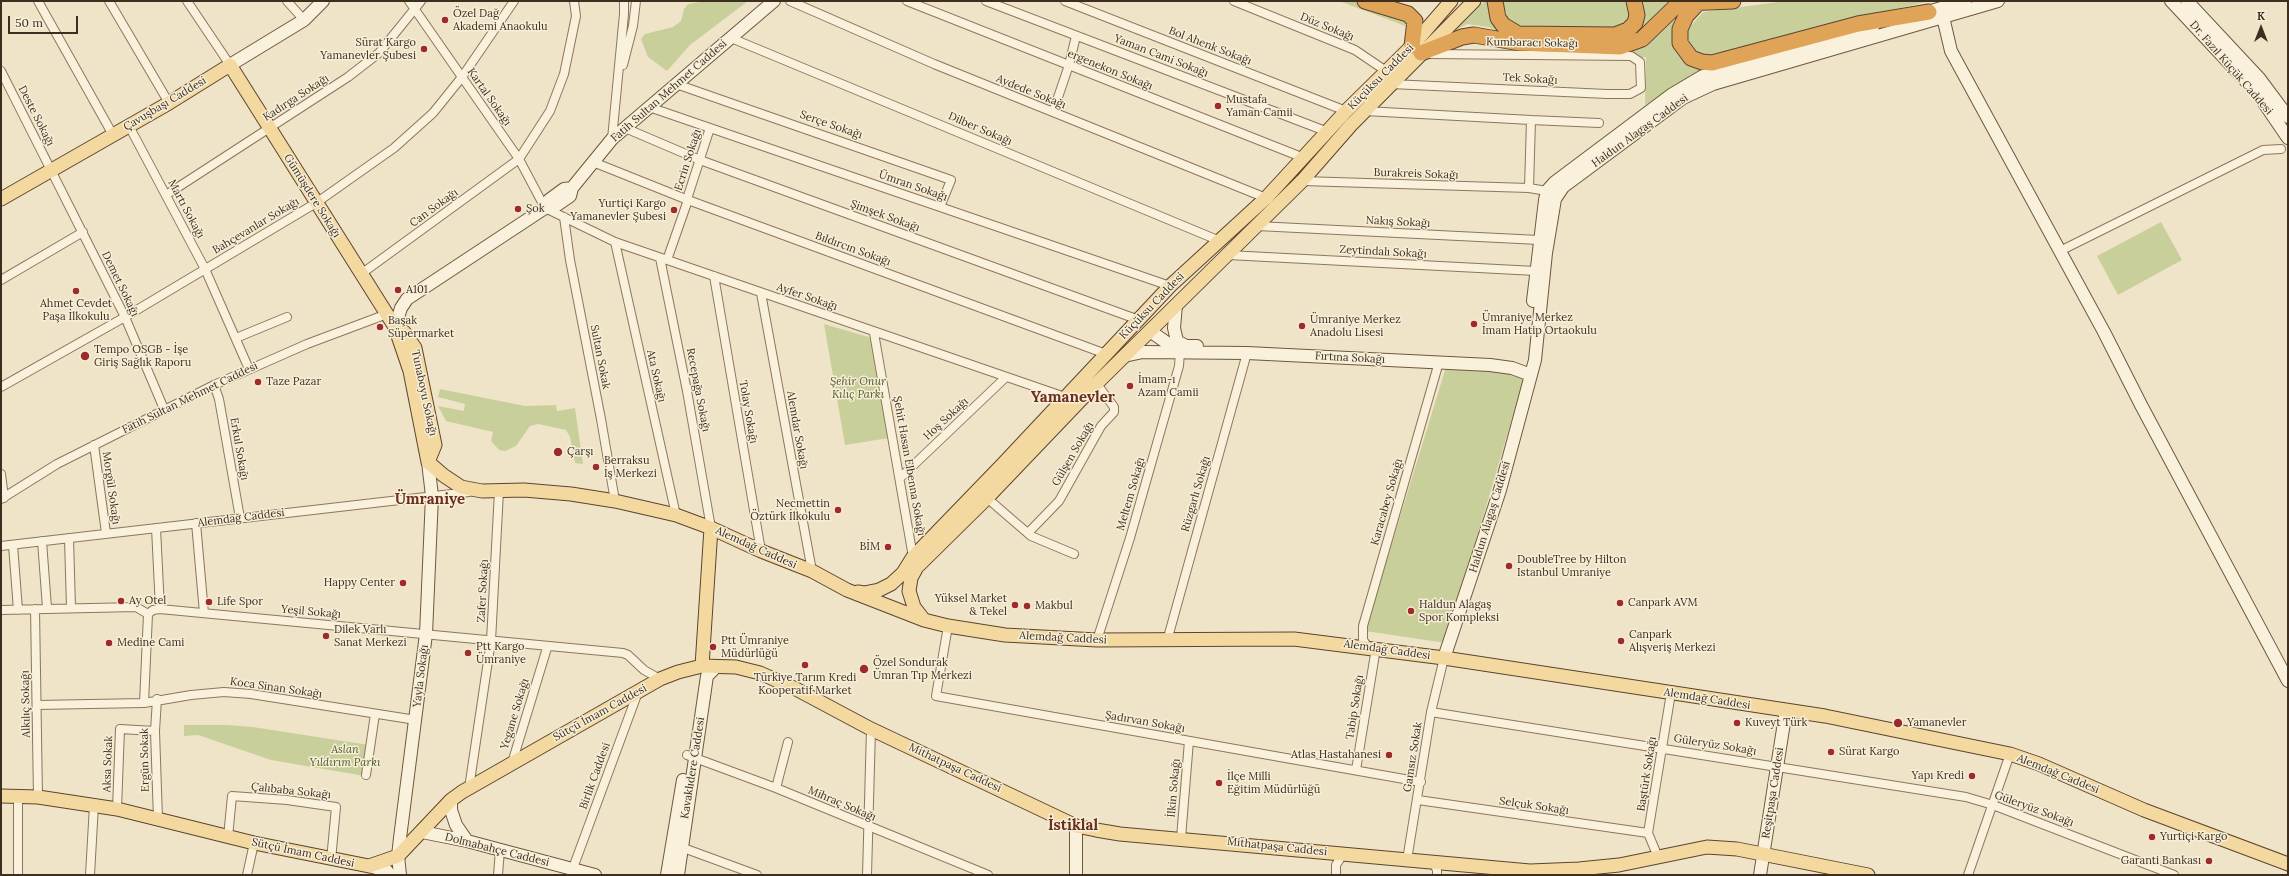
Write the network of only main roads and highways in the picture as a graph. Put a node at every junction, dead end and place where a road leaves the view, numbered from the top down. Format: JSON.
{"nodes":[{"id":1,"x":1365,"y":1,"type":"edge"},
{"id":2,"x":1451,"y":1,"type":"edge"},
{"id":3,"x":1474,"y":1,"type":"edge"},
{"id":4,"x":1495,"y":1,"type":"edge"},
{"id":5,"x":1634,"y":1,"type":"edge"},
{"id":6,"x":1733,"y":1,"type":"edge"},
{"id":7,"x":1698,"y":3,"type":"junction"},
{"id":8,"x":1929,"y":12,"type":"road end"},
{"id":9,"x":1416,"y":50,"type":"junction"},
{"id":10,"x":230,"y":65,"type":"joint"},
{"id":11,"x":1,"y":199,"type":"edge"},
{"id":12,"x":1158,"y":300,"type":"junction"},
{"id":13,"x":1139,"y":320,"type":"junction"},
{"id":14,"x":395,"y":327,"type":"joint"},
{"id":15,"x":1150,"y":331,"type":"junction"},
{"id":16,"x":1127,"y":332,"type":"junction"},
{"id":17,"x":1070,"y":401,"type":"junction"},
{"id":18,"x":428,"y":462,"type":"joint"},
{"id":19,"x":711,"y":528,"type":"junction"},
{"id":20,"x":848,"y":590,"type":"junction"},
{"id":21,"x":924,"y":620,"type":"junction"},
{"id":22,"x":702,"y":666,"type":"junction"},
{"id":23,"x":717,"y":666,"type":"joint"},
{"id":24,"x":1,"y":796,"type":"edge"},
{"id":25,"x":2288,"y":864,"type":"edge"},
{"id":26,"x":1579,"y":872,"type":"edge"},
{"id":27,"x":1868,"y":875,"type":"edge"}],
"edges":[{"from":1,"to":9,"type":"highway"},
{"from":2,"to":9,"type":"main road","name":"Küçüksu Caddesi"},
{"from":3,"to":9,"type":"main road","name":"Küçüksu Caddesi"},
{"from":4,"to":5,"type":"highway"},
{"from":6,"to":7,"type":"highway"},
{"from":7,"to":8,"type":"highway"},
{"from":7,"to":9,"type":"highway"},
{"from":9,"to":12,"type":"main road","name":"Küçüksu Caddesi"},
{"from":9,"to":15,"type":"main road","name":"Küçüksu Caddesi"},
{"from":10,"to":11,"type":"main road","name":"Çavuşbaşı Caddesi"},
{"from":10,"to":14,"type":"main road","name":"Gümüşdere Sokağı"},
{"from":12,"to":13,"type":"main road","name":"Küçüksu Caddesi"},
{"from":12,"to":15,"type":"main road"},
{"from":13,"to":15,"type":"main road"},
{"from":13,"to":16,"type":"main road","name":"Küçüksu Caddesi"},
{"from":14,"to":18,"type":"main road","name":"Tunaboyu Sokağı"},
{"from":15,"to":16,"type":"main road"},
{"from":15,"to":17,"type":"main road","name":"Küçüksu Caddesi"},
{"from":16,"to":17,"type":"main road","name":"Küçüksu Caddesi"},
{"from":17,"to":20,"type":"main road","name":"Küçüksu Caddesi"},
{"from":17,"to":21,"type":"main road","name":"Küçüksu Caddesi"},
{"from":18,"to":19,"type":"main road","name":"Alemdağ Caddesi"},
{"from":19,"to":20,"type":"main road","name":"Alemdağ Caddesi"},
{"from":19,"to":22,"type":"main road"},
{"from":20,"to":21,"type":"main road","name":"Alemdağ Caddesi"},
{"from":21,"to":25,"type":"main road","name":"Alemdağ Caddesi"},
{"from":22,"to":23,"type":"main road","name":"Sütçü İmam Caddesi"},
{"from":22,"to":24,"type":"main road","name":"Sütçü İmam Caddesi"},
{"from":23,"to":26,"type":"main road","name":"Mithatpaşa Caddesi"},
{"from":26,"to":27,"type":"main road","name":"Mithatpaşa Caddesi"}]}
